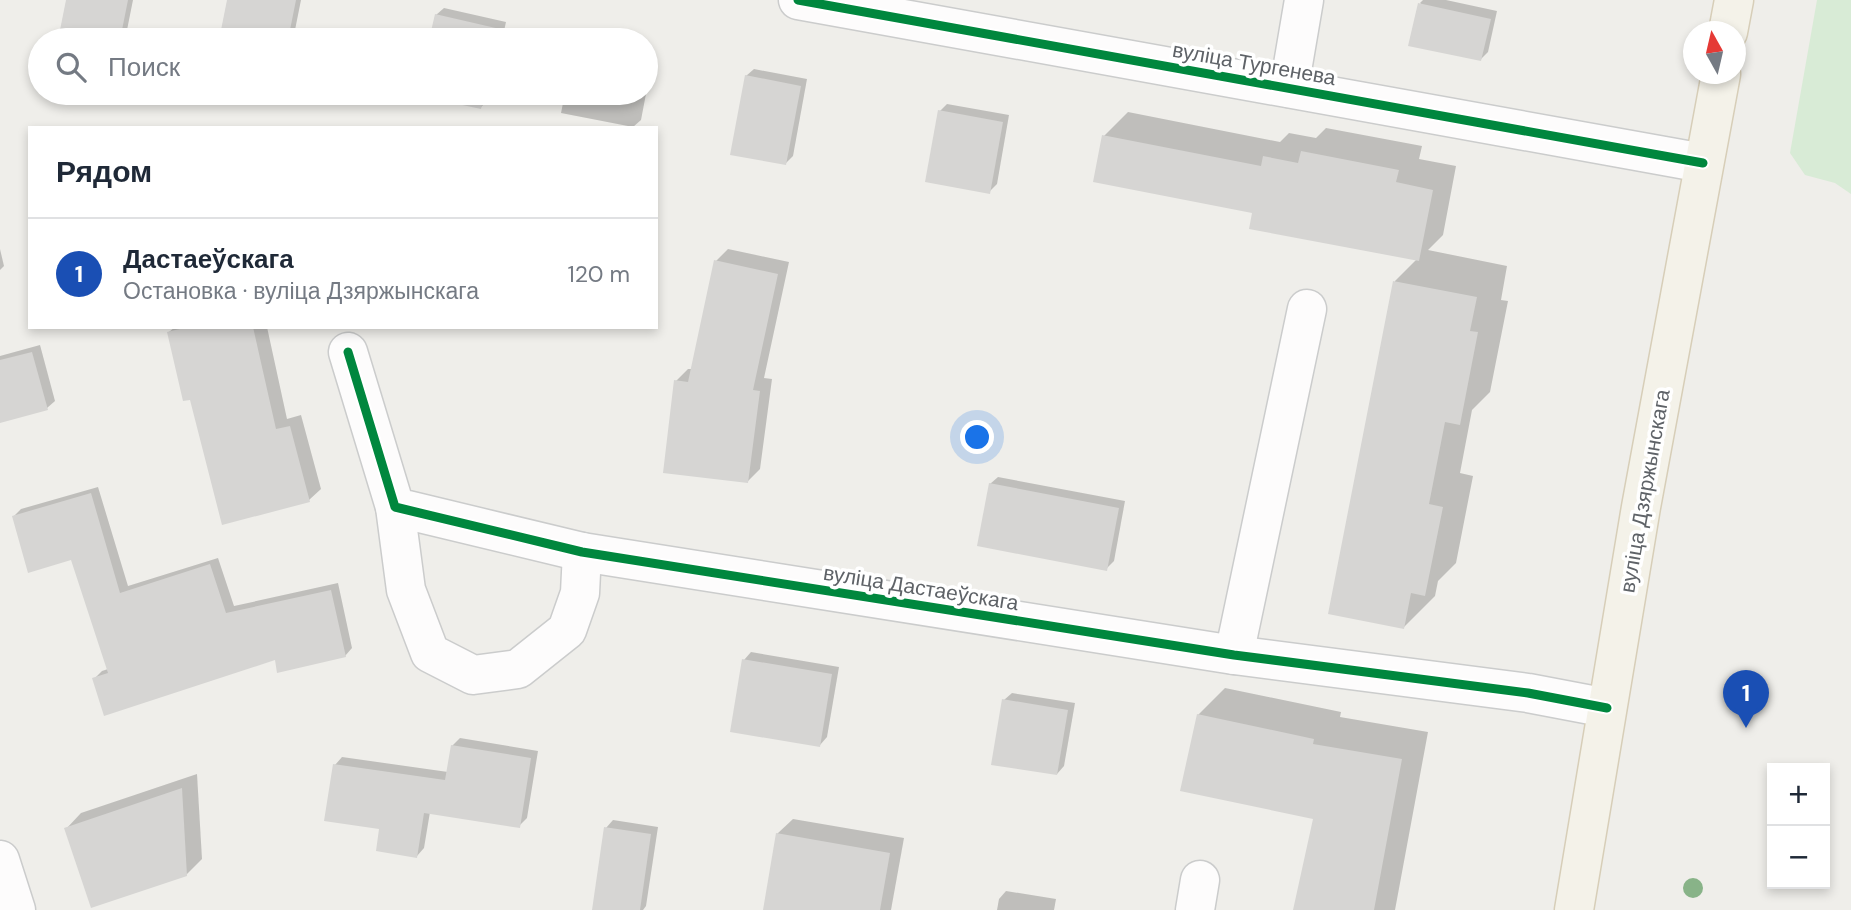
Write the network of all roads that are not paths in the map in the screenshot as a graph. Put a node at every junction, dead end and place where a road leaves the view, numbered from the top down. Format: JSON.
{"nodes":[{"id":1,"x":799,"y":0,"type":"edge"},
{"id":2,"x":1304,"y":0,"type":"edge"},
{"id":3,"x":1734,"y":0,"type":"edge"},
{"id":4,"x":939,"y":12,"type":"edge"},
{"id":5,"x":1730,"y":21,"type":"edge"},
{"id":6,"x":1719,"y":84,"type":"edge"},
{"id":7,"x":1289,"y":88,"type":"junction"},
{"id":8,"x":1703,"y":163,"type":"junction"},
{"id":9,"x":1307,"y":309,"type":"dead end"},
{"id":10,"x":348,"y":352,"type":"dead end"},
{"id":11,"x":395,"y":507,"type":"junction"},
{"id":12,"x":582,"y":552,"type":"junction"},
{"id":13,"x":1234,"y":655,"type":"junction"},
{"id":14,"x":1607,"y":708,"type":"junction"},
{"id":15,"x":0,"y":860,"type":"edge"},
{"id":16,"x":16,"y":910,"type":"edge"},
{"id":17,"x":1574,"y":910,"type":"edge"}],
"edges":[{"from":1,"to":4,"type":"street","name":"вуліца Тургенева"},
{"from":2,"to":7,"type":"street"},
{"from":3,"to":5,"type":"main road"},
{"from":4,"to":7,"type":"street","name":"вуліца Тургенева"},
{"from":6,"to":8,"type":"main road","name":"вуліца Дзяржынскага"},
{"from":7,"to":8,"type":"street","name":"вуліца Тургенева"},
{"from":8,"to":14,"type":"main road","name":"вуліца Дзяржынскага"},
{"from":9,"to":13,"type":"street"},
{"from":10,"to":11,"type":"street"},
{"from":11,"to":12,"type":"street","name":"вуліца Дастаеўскага"},
{"from":11,"to":12,"type":"street"},
{"from":12,"to":13,"type":"street","name":"вуліца Дастаеўскага"},
{"from":13,"to":14,"type":"street","name":"вуліца Дастаеўскага"},
{"from":14,"to":17,"type":"main road","name":"вуліца Дзяржынскага"},
{"from":15,"to":16,"type":"street"}]}
